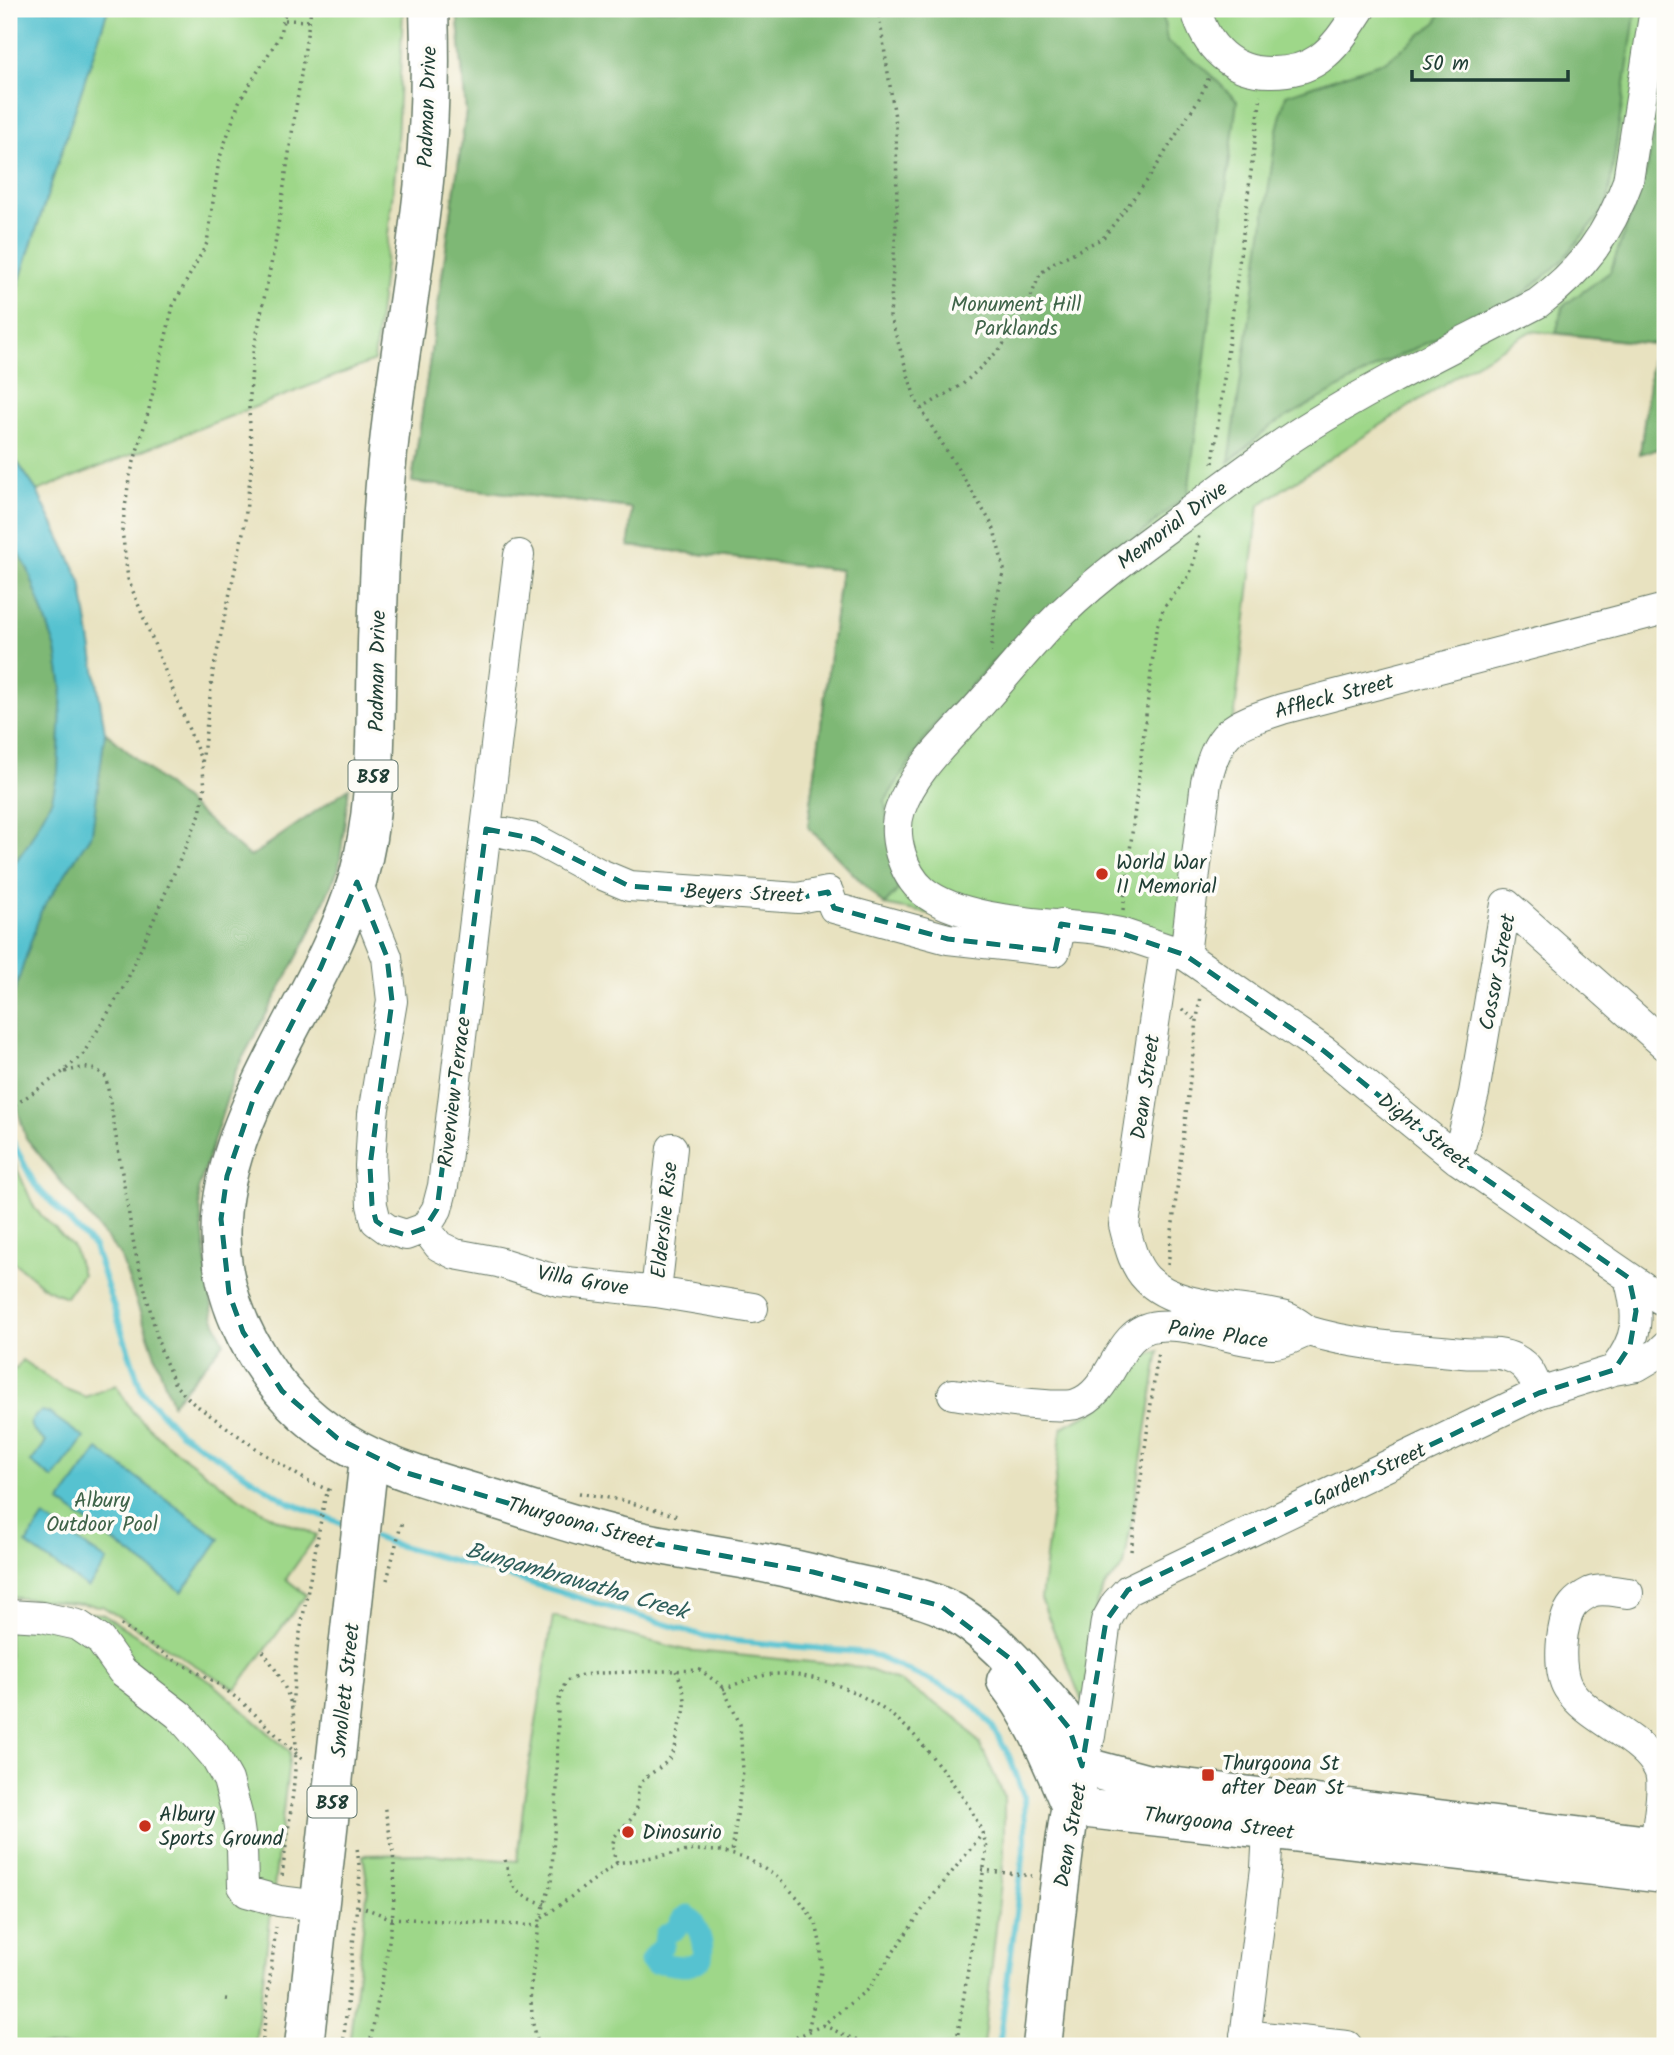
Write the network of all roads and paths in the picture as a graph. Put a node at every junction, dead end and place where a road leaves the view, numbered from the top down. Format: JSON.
{"nodes":[{"id":1,"x":286,"y":9,"type":"edge"},
{"id":2,"x":311,"y":9,"type":"edge"},
{"id":3,"x":429,"y":9,"type":"edge"},
{"id":4,"x":878,"y":9,"type":"edge"},
{"id":5,"x":1196,"y":9,"type":"edge"},
{"id":6,"x":1360,"y":9,"type":"edge"},
{"id":7,"x":1655,"y":9,"type":"edge"},
{"id":8,"x":285,"y":20,"type":"junction"},
{"id":9,"x":310,"y":21,"type":"junction"},
{"id":10,"x":1219,"y":53,"type":"junction"},
{"id":11,"x":1261,"y":89,"type":"dead end"},
{"id":12,"x":921,"y":409,"type":"junction"},
{"id":13,"x":1212,"y":468,"type":"dead end"},
{"id":14,"x":1201,"y":526,"type":"dead end"},
{"id":15,"x":519,"y":555,"type":"dead end"},
{"id":16,"x":1665,"y":609,"type":"edge"},
{"id":17,"x":991,"y":692,"type":"junction"},
{"id":18,"x":202,"y":764,"type":"junction"},
{"id":19,"x":486,"y":829,"type":"junction"},
{"id":20,"x":357,"y":882,"type":"junction"},
{"id":21,"x":1060,"y":924,"type":"junction"},
{"id":22,"x":1120,"y":933,"type":"junction"},
{"id":23,"x":1187,"y":958,"type":"junction"},
{"id":24,"x":1159,"y":990,"type":"junction"},
{"id":25,"x":1197,"y":1021,"type":"junction"},
{"id":26,"x":1665,"y":1045,"type":"edge"},
{"id":27,"x":62,"y":1072,"type":"junction"},
{"id":28,"x":9,"y":1108,"type":"edge"},
{"id":29,"x":672,"y":1148,"type":"dead end"},
{"id":30,"x":1457,"y":1159,"type":"junction"},
{"id":31,"x":1124,"y":1226,"type":"joint"},
{"id":32,"x":425,"y":1228,"type":"junction"},
{"id":33,"x":1629,"y":1278,"type":"junction"},
{"id":34,"x":1159,"y":1288,"type":"junction"},
{"id":35,"x":656,"y":1292,"type":"junction"},
{"id":36,"x":1665,"y":1302,"type":"edge"},
{"id":37,"x":753,"y":1308,"type":"dead end"},
{"id":38,"x":1665,"y":1323,"type":"edge"},
{"id":39,"x":1308,"y":1331,"type":"junction"},
{"id":40,"x":1158,"y":1346,"type":"dead end"},
{"id":41,"x":1665,"y":1347,"type":"edge"},
{"id":42,"x":1614,"y":1370,"type":"junction"},
{"id":43,"x":1539,"y":1393,"type":"junction"},
{"id":44,"x":953,"y":1394,"type":"dead end"},
{"id":45,"x":369,"y":1458,"type":"junction"},
{"id":46,"x":576,"y":1492,"type":"dead end"},
{"id":47,"x":692,"y":1520,"type":"dead end"},
{"id":48,"x":402,"y":1521,"type":"dead end"},
{"id":49,"x":1131,"y":1551,"type":"dead end"},
{"id":50,"x":375,"y":1563,"type":"junction"},
{"id":51,"x":879,"y":1589,"type":"junction"},
{"id":52,"x":1128,"y":1590,"type":"joint"},
{"id":53,"x":1628,"y":1593,"type":"dead end"},
{"id":54,"x":9,"y":1615,"type":"edge"},
{"id":55,"x":112,"y":1618,"type":"dead end"},
{"id":56,"x":263,"y":1651,"type":"dead end"},
{"id":57,"x":676,"y":1671,"type":"junction"},
{"id":58,"x":723,"y":1689,"type":"junction"},
{"id":59,"x":292,"y":1707,"type":"junction"},
{"id":60,"x":1082,"y":1766,"type":"junction"},
{"id":61,"x":384,"y":1805,"type":"dead end"},
{"id":62,"x":1071,"y":1807,"type":"junction"},
{"id":63,"x":1270,"y":1814,"type":"junction"},
{"id":64,"x":983,"y":1833,"type":"junction"},
{"id":65,"x":357,"y":1845,"type":"dead end"},
{"id":66,"x":732,"y":1853,"type":"junction"},
{"id":67,"x":505,"y":1860,"type":"dead end"},
{"id":68,"x":1659,"y":1860,"type":"edge"},
{"id":69,"x":617,"y":1863,"type":"junction"},
{"id":70,"x":982,"y":1870,"type":"junction"},
{"id":71,"x":1035,"y":1877,"type":"dead end"},
{"id":72,"x":545,"y":1904,"type":"junction"},
{"id":73,"x":320,"y":1906,"type":"junction"},
{"id":74,"x":358,"y":1907,"type":"junction"},
{"id":75,"x":390,"y":1919,"type":"junction"},
{"id":76,"x":540,"y":1919,"type":"junction"},
{"id":77,"x":540,"y":1926,"type":"junction"},
{"id":78,"x":225,"y":1999,"type":"dead end"},
{"id":79,"x":232,"y":2000,"type":"dead end"},
{"id":80,"x":823,"y":2025,"type":"junction"},
{"id":81,"x":808,"y":2031,"type":"junction"},
{"id":82,"x":1244,"y":2040,"type":"edge"},
{"id":83,"x":304,"y":2046,"type":"edge"},
{"id":84,"x":343,"y":2046,"type":"edge"},
{"id":85,"x":370,"y":2046,"type":"edge"},
{"id":86,"x":437,"y":2046,"type":"edge"},
{"id":87,"x":457,"y":2046,"type":"edge"},
{"id":88,"x":539,"y":2046,"type":"edge"},
{"id":89,"x":777,"y":2046,"type":"edge"},
{"id":90,"x":868,"y":2046,"type":"edge"},
{"id":91,"x":956,"y":2046,"type":"edge"},
{"id":92,"x":1042,"y":2046,"type":"edge"},
{"id":93,"x":1347,"y":2046,"type":"edge"}],
"edges":[{"from":1,"to":8,"type":"path"},
{"from":2,"to":9,"type":"path"},
{"from":3,"to":20,"type":"main road","name":"Padman Drive","number":"B58"},
{"from":4,"to":12,"type":"path"},
{"from":5,"to":10,"type":"street"},
{"from":6,"to":10,"type":"street"},
{"from":7,"to":17,"type":"street","name":"Memorial Drive"},
{"from":8,"to":9,"type":"path"},
{"from":8,"to":18,"type":"path"},
{"from":9,"to":18,"type":"path"},
{"from":10,"to":12,"type":"path"},
{"from":11,"to":13,"type":"path"},
{"from":12,"to":17,"type":"path"},
{"from":14,"to":22,"type":"path"},
{"from":15,"to":19,"type":"street","name":"Riverview Terrace"},
{"from":16,"to":23,"type":"street","name":"Affleck Street"},
{"from":17,"to":21,"type":"street","name":"Memorial Drive"},
{"from":18,"to":27,"type":"path"},
{"from":19,"to":21,"type":"street","name":"Beyers Street"},
{"from":19,"to":32,"type":"street","name":"Riverview Terrace"},
{"from":20,"to":32,"type":"street"},
{"from":20,"to":45,"type":"main road","name":"Padman Drive","number":"B58"},
{"from":21,"to":22,"type":"street","name":"Memorial Drive"},
{"from":22,"to":23,"type":"street","name":"Memorial Drive"},
{"from":23,"to":24,"type":"street","name":"Dean Street"},
{"from":23,"to":25,"type":"path"},
{"from":23,"to":30,"type":"street","name":"Dight Street"},
{"from":24,"to":25,"type":"path"},
{"from":24,"to":31,"type":"street","name":"Dean Street"},
{"from":25,"to":34,"type":"path"},
{"from":26,"to":30,"type":"street","name":"Cossor Street"},
{"from":27,"to":28,"type":"path"},
{"from":27,"to":59,"type":"path"},
{"from":29,"to":35,"type":"street","name":"Elderslie Rise"},
{"from":30,"to":33,"type":"street","name":"Dight Street"},
{"from":31,"to":34,"type":"street","name":"Paine Place"},
{"from":32,"to":35,"type":"street","name":"Villa Grove"},
{"from":33,"to":36,"type":"street","name":"Dight Street"},
{"from":33,"to":42,"type":"street"},
{"from":34,"to":39,"type":"street","name":"Paine Place"},
{"from":35,"to":37,"type":"street","name":"Villa Grove"},
{"from":38,"to":42,"type":"street","name":"Garden Street"},
{"from":39,"to":43,"type":"street","name":"Paine Place"},
{"from":39,"to":44,"type":"street","name":"Paine Place"},
{"from":40,"to":49,"type":"path"},
{"from":41,"to":42,"type":"street","name":"Garden Street"},
{"from":42,"to":43,"type":"street","name":"Garden Street"},
{"from":43,"to":52,"type":"street","name":"Garden Street"},
{"from":45,"to":50,"type":"main road","name":"Smollett Street","number":"B58"},
{"from":45,"to":51,"type":"main road","name":"Thurgoona Street"},
{"from":46,"to":47,"type":"path"},
{"from":48,"to":50,"type":"path"},
{"from":50,"to":73,"type":"main road","name":"Smollett Street","number":"B58"},
{"from":51,"to":60,"type":"main road","name":"Thurgoona Street"},
{"from":51,"to":62,"type":"main road","name":"Thurgoona Street"},
{"from":52,"to":60,"type":"street","name":"Dean Street"},
{"from":53,"to":68,"type":"street"},
{"from":54,"to":73,"type":"street"},
{"from":55,"to":59,"type":"path"},
{"from":56,"to":59,"type":"path"},
{"from":57,"to":58,"type":"path"},
{"from":57,"to":69,"type":"path"},
{"from":57,"to":72,"type":"path"},
{"from":58,"to":64,"type":"path"},
{"from":58,"to":66,"type":"path"},
{"from":60,"to":62,"type":"main road","name":"Dean Street"},
{"from":60,"to":63,"type":"main road","name":"Thurgoona Street"},
{"from":61,"to":75,"type":"path"},
{"from":62,"to":63,"type":"main road","name":"Thurgoona Street"},
{"from":62,"to":92,"type":"main road","name":"Dean Street"},
{"from":63,"to":68,"type":"main road","name":"Thurgoona Street"},
{"from":63,"to":82,"type":"street"},
{"from":64,"to":70,"type":"path"},
{"from":64,"to":80,"type":"path"},
{"from":65,"to":74,"type":"path"},
{"from":66,"to":69,"type":"path"},
{"from":66,"to":81,"type":"path"},
{"from":67,"to":72,"type":"path"},
{"from":69,"to":76,"type":"path"},
{"from":70,"to":71,"type":"path"},
{"from":70,"to":91,"type":"path"},
{"from":72,"to":76,"type":"path"},
{"from":73,"to":83,"type":"main road","name":"Smollett Street","number":"B58"},
{"from":74,"to":75,"type":"path"},
{"from":74,"to":84,"type":"path"},
{"from":75,"to":77,"type":"path"},
{"from":75,"to":85,"type":"path"},
{"from":76,"to":77,"type":"path"},
{"from":77,"to":88,"type":"path"},
{"from":78,"to":79,"type":"path"},
{"from":80,"to":81,"type":"path"},
{"from":80,"to":90,"type":"path"},
{"from":81,"to":89,"type":"path"},
{"from":82,"to":93,"type":"street"},
{"from":86,"to":87,"type":"path"}]}
